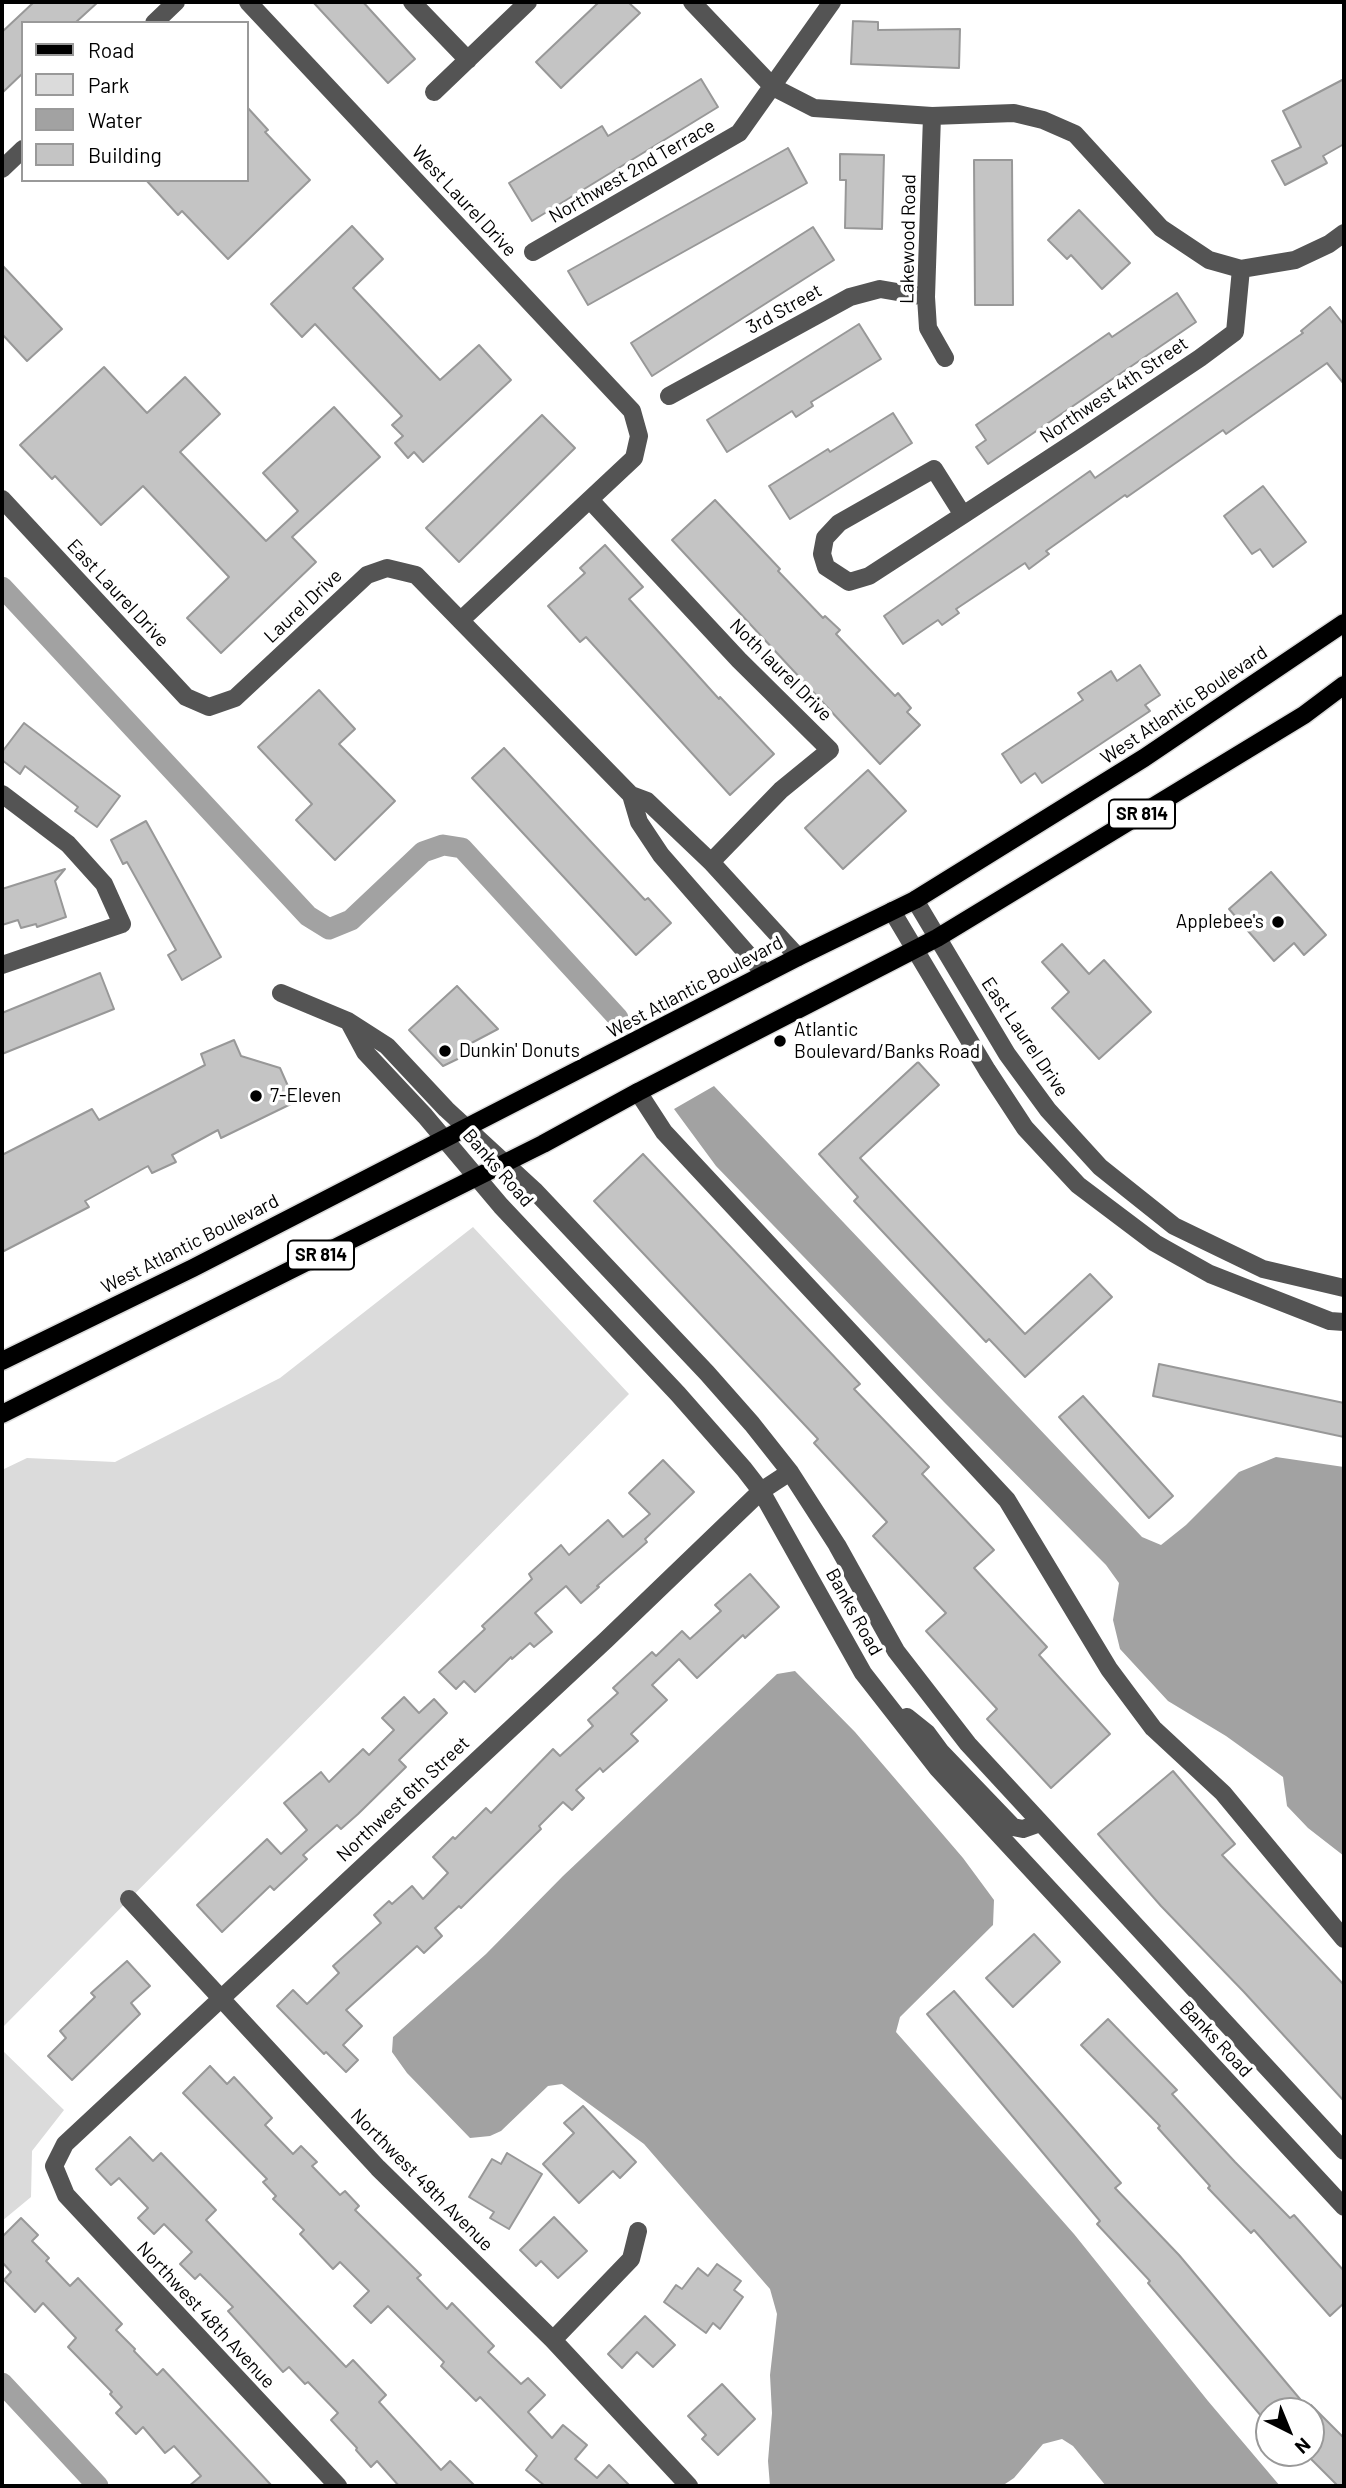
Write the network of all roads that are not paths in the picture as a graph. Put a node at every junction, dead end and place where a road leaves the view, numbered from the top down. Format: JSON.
{"nodes":[{"id":1,"x":176,"y":2,"type":"edge"},
{"id":2,"x":248,"y":2,"type":"edge"},
{"id":3,"x":412,"y":2,"type":"edge"},
{"id":4,"x":528,"y":2,"type":"edge"},
{"id":5,"x":692,"y":2,"type":"edge"},
{"id":6,"x":832,"y":2,"type":"edge"},
{"id":7,"x":156,"y":21,"type":"edge"},
{"id":8,"x":468,"y":60,"type":"junction"},
{"id":9,"x":773,"y":87,"type":"junction"},
{"id":10,"x":434,"y":92,"type":"dead end"},
{"id":11,"x":932,"y":116,"type":"junction"},
{"id":12,"x":21,"y":151,"type":"edge"},
{"id":13,"x":2,"y":169,"type":"edge"},
{"id":14,"x":1344,"y":233,"type":"edge"},
{"id":15,"x":533,"y":252,"type":"dead end"},
{"id":16,"x":1241,"y":269,"type":"junction"},
{"id":17,"x":926,"y":297,"type":"junction"},
{"id":18,"x":945,"y":358,"type":"dead end"},
{"id":19,"x":669,"y":396,"type":"dead end"},
{"id":20,"x":2,"y":499,"type":"edge"},
{"id":21,"x":590,"y":500,"type":"junction"},
{"id":22,"x":963,"y":515,"type":"junction"},
{"id":23,"x":461,"y":620,"type":"junction"},
{"id":24,"x":1344,"y":623,"type":"edge"},
{"id":25,"x":1344,"y":685,"type":"edge"},
{"id":26,"x":209,"y":707,"type":"joint"},
{"id":27,"x":2,"y":794,"type":"edge"},
{"id":28,"x":631,"y":795,"type":"junction"},
{"id":29,"x":711,"y":862,"type":"junction"},
{"id":30,"x":915,"y":900,"type":"junction"},
{"id":31,"x":892,"y":911,"type":"junction"},
{"id":32,"x":937,"y":938,"type":"junction"},
{"id":33,"x":915,"y":949,"type":"junction"},
{"id":34,"x":798,"y":957,"type":"junction"},
{"id":35,"x":2,"y":965,"type":"edge"},
{"id":36,"x":765,"y":974,"type":"junction"},
{"id":37,"x":281,"y":993,"type":"dead end"},
{"id":38,"x":348,"y":1021,"type":"junction"},
{"id":39,"x":638,"y":1092,"type":"junction"},
{"id":40,"x":467,"y":1128,"type":"junction"},
{"id":41,"x":444,"y":1139,"type":"junction"},
{"id":42,"x":505,"y":1163,"type":"junction"},
{"id":43,"x":477,"y":1177,"type":"junction"},
{"id":44,"x":1344,"y":1288,"type":"edge"},
{"id":45,"x":1344,"y":1322,"type":"edge"},
{"id":46,"x":2,"y":1361,"type":"edge"},
{"id":47,"x":2,"y":1414,"type":"edge"},
{"id":48,"x":790,"y":1472,"type":"junction"},
{"id":49,"x":761,"y":1491,"type":"junction"},
{"id":50,"x":880,"y":1694,"type":"junction"},
{"id":51,"x":1040,"y":1823,"type":"junction"},
{"id":52,"x":130,"y":1899,"type":"dead end"},
{"id":53,"x":1344,"y":1939,"type":"edge"},
{"id":54,"x":220,"y":1997,"type":"junction"},
{"id":55,"x":1344,"y":2151,"type":"edge"},
{"id":56,"x":54,"y":2166,"type":"joint"},
{"id":57,"x":1344,"y":2207,"type":"edge"},
{"id":58,"x":638,"y":2231,"type":"dead end"},
{"id":59,"x":553,"y":2340,"type":"junction"},
{"id":60,"x":338,"y":2486,"type":"edge"},
{"id":61,"x":689,"y":2486,"type":"edge"}],
"edges":[{"from":1,"to":7,"type":"street"},
{"from":2,"to":21,"type":"street","name":"West Laurel Drive"},
{"from":3,"to":8,"type":"street"},
{"from":4,"to":8,"type":"street"},
{"from":5,"to":9,"type":"street"},
{"from":6,"to":9,"type":"street","name":"Northwest 2nd Terrace"},
{"from":8,"to":10,"type":"street"},
{"from":9,"to":11,"type":"street"},
{"from":9,"to":15,"type":"street","name":"Northwest 2nd Terrace"},
{"from":11,"to":16,"type":"street"},
{"from":11,"to":17,"type":"street","name":"Lakewood Road"},
{"from":12,"to":13,"type":"street"},
{"from":14,"to":16,"type":"street"},
{"from":16,"to":22,"type":"street","name":"Northwest 4th Street"},
{"from":17,"to":18,"type":"street","name":"Lakewood Road"},
{"from":17,"to":19,"type":"street","name":"3rd Street"},
{"from":20,"to":26,"type":"street","name":"East Laurel Drive"},
{"from":21,"to":23,"type":"street"},
{"from":21,"to":29,"type":"street","name":"Noth laurel Drive"},
{"from":22,"to":22,"type":"street","name":"Northwest 4th Street"},
{"from":23,"to":26,"type":"street","name":"Laurel Drive"},
{"from":23,"to":28,"type":"street","name":"Laurel Drive"},
{"from":24,"to":30,"type":"main road","name":"West Atlantic Boulevard","number":"SR 814"},
{"from":25,"to":32,"type":"main road","number":"SR 814"},
{"from":27,"to":35,"type":"street"},
{"from":28,"to":29,"type":"street","name":"Laurel Drive"},
{"from":28,"to":36,"type":"street","name":"Laurel Drive"},
{"from":29,"to":34,"type":"street","name":"Laurel Drive"},
{"from":30,"to":31,"type":"main road","name":"West Atlantic Boulevard","number":"SR 814"},
{"from":30,"to":32,"type":"street","name":"East Laurel Drive"},
{"from":31,"to":33,"type":"street"},
{"from":31,"to":34,"type":"main road","name":"West Atlantic Boulevard","number":"SR 814"},
{"from":32,"to":33,"type":"main road","number":"SR 814"},
{"from":32,"to":44,"type":"street","name":"East Laurel Drive"},
{"from":33,"to":39,"type":"main road","number":"SR 814"},
{"from":33,"to":45,"type":"street"},
{"from":34,"to":36,"type":"main road","name":"West Atlantic Boulevard","number":"SR 814"},
{"from":36,"to":40,"type":"main road","name":"West Atlantic Boulevard","number":"SR 814"},
{"from":37,"to":38,"type":"street","name":"Banks Road"},
{"from":38,"to":40,"type":"street","name":"Banks Road"},
{"from":38,"to":41,"type":"street","name":"Banks Road"},
{"from":39,"to":42,"type":"main road","number":"SR 814"},
{"from":39,"to":53,"type":"street"},
{"from":40,"to":41,"type":"main road","name":"West Atlantic Boulevard","number":"SR 814"},
{"from":40,"to":42,"type":"street","name":"Banks Road"},
{"from":41,"to":43,"type":"street","name":"Banks Road"},
{"from":41,"to":46,"type":"main road","name":"West Atlantic Boulevard","number":"SR 814"},
{"from":42,"to":43,"type":"main road","number":"SR 814"},
{"from":42,"to":48,"type":"street","name":"Banks Road"},
{"from":43,"to":47,"type":"main road","number":"SR 814"},
{"from":43,"to":49,"type":"street","name":"Banks Road"},
{"from":48,"to":49,"type":"street","name":"Northwest 6th Street"},
{"from":48,"to":51,"type":"street","name":"Banks Road"},
{"from":49,"to":50,"type":"street","name":"Banks Road"},
{"from":49,"to":54,"type":"street","name":"Northwest 6th Street"},
{"from":50,"to":51,"type":"street"},
{"from":50,"to":57,"type":"street","name":"Banks Road"},
{"from":51,"to":55,"type":"street","name":"Banks Road"},
{"from":52,"to":54,"type":"street","name":"Northwest 49th Avenue"},
{"from":54,"to":56,"type":"street","name":"Northwest 6th Street"},
{"from":54,"to":59,"type":"street","name":"Northwest 49th Avenue"},
{"from":56,"to":60,"type":"street","name":"Northwest 48th Avenue"},
{"from":58,"to":59,"type":"street"},
{"from":59,"to":61,"type":"street","name":"Northwest 49th Avenue"}]}
